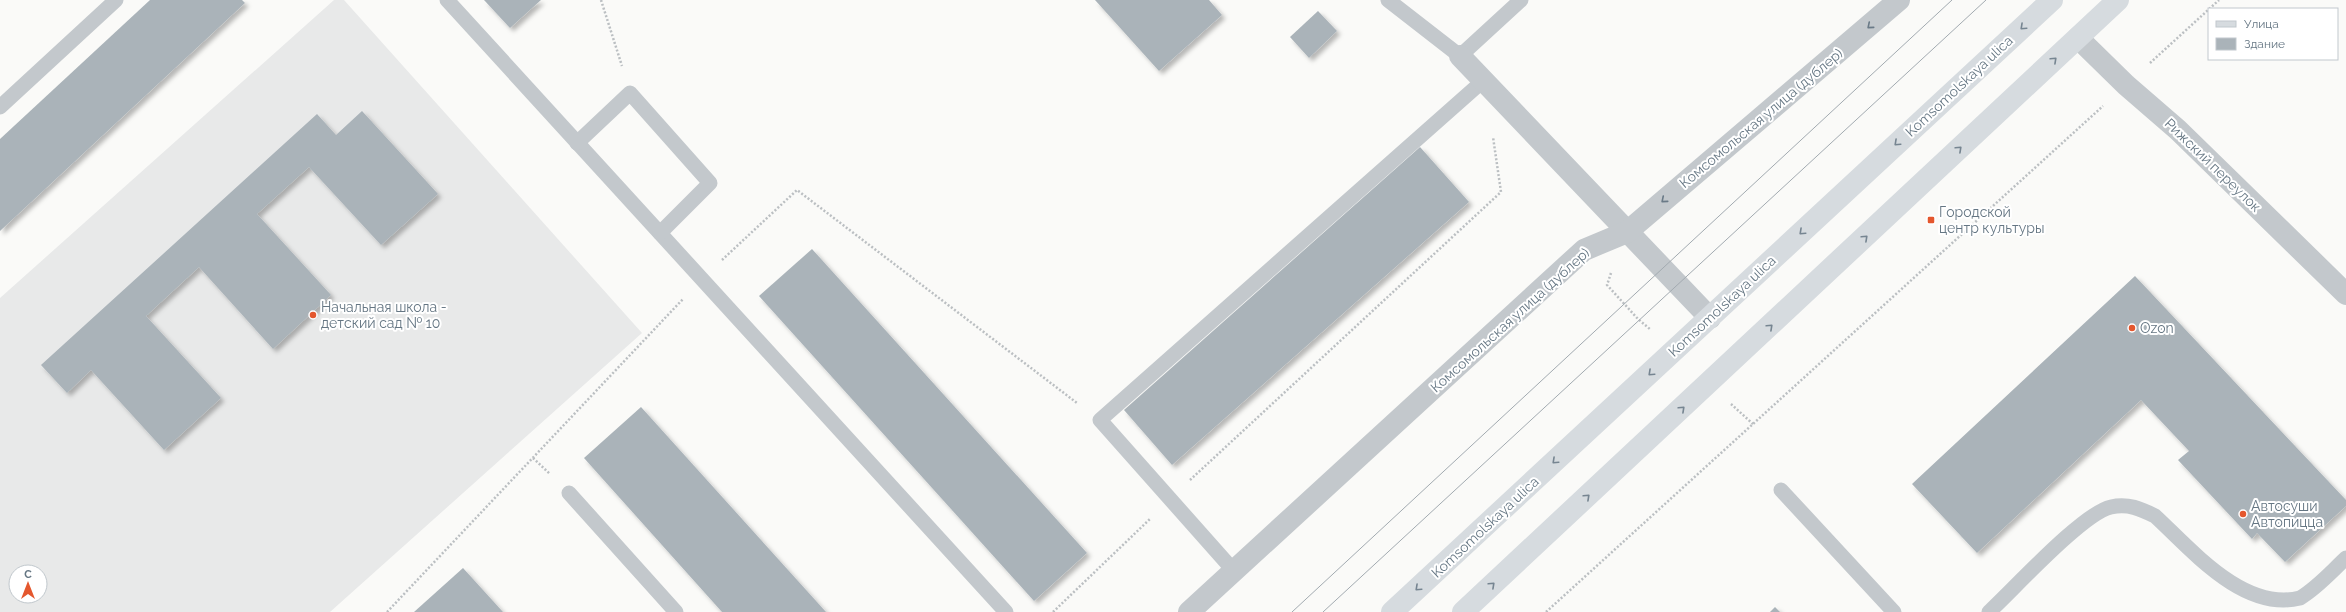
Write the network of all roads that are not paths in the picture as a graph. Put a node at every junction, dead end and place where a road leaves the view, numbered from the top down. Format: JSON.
{"nodes":[{"id":1,"x":116,"y":0,"type":"edge"},
{"id":2,"x":447,"y":0,"type":"edge"},
{"id":3,"x":1388,"y":0,"type":"edge"},
{"id":4,"x":1521,"y":0,"type":"edge"},
{"id":5,"x":2052,"y":0,"type":"edge"},
{"id":6,"x":2118,"y":0,"type":"edge"},
{"id":7,"x":1888,"y":4,"type":"edge"},
{"id":8,"x":2078,"y":38,"type":"junction"},
{"id":9,"x":1460,"y":56,"type":"junction"},
{"id":10,"x":1484,"y":80,"type":"junction"},
{"id":11,"x":0,"y":107,"type":"edge"},
{"id":12,"x":577,"y":143,"type":"junction"},
{"id":13,"x":1627,"y":232,"type":"junction"},
{"id":14,"x":660,"y":233,"type":"junction"},
{"id":15,"x":2346,"y":294,"type":"edge"},
{"id":16,"x":1710,"y":318,"type":"junction"},
{"id":17,"x":1781,"y":490,"type":"dead end"},
{"id":18,"x":569,"y":493,"type":"dead end"},
{"id":19,"x":2346,"y":558,"type":"edge"},
{"id":20,"x":1234,"y":571,"type":"junction"},
{"id":21,"x":676,"y":612,"type":"edge"},
{"id":22,"x":1006,"y":612,"type":"edge"},
{"id":23,"x":1189,"y":612,"type":"edge"},
{"id":24,"x":1392,"y":612,"type":"edge"},
{"id":25,"x":1463,"y":612,"type":"edge"},
{"id":26,"x":1894,"y":612,"type":"edge"},
{"id":27,"x":1989,"y":612,"type":"edge"}],
"edges":[{"from":1,"to":11,"type":"lane"},
{"from":2,"to":12,"type":"lane"},
{"from":3,"to":9,"type":"lane"},
{"from":4,"to":9,"type":"lane"},
{"from":5,"to":16,"type":"main road","name":"Komsomolskaya ulica","one_way":true},
{"from":6,"to":8,"type":"main road"},
{"from":7,"to":13,"type":"street","name":"Комсомольская улица (дублер)","one_way":true},
{"from":8,"to":15,"type":"street","name":"Рижский переулок"},
{"from":25,"to":8,"type":"main road","one_way":true},
{"from":9,"to":10,"type":"street"},
{"from":10,"to":13,"type":"street"},
{"from":10,"to":20,"type":"lane"},
{"from":12,"to":14,"type":"lane"},
{"from":12,"to":14,"type":"lane"},
{"from":13,"to":16,"type":"street"},
{"from":13,"to":20,"type":"street","name":"Комсомольская улица (дублер)"},
{"from":14,"to":22,"type":"lane"},
{"from":16,"to":24,"type":"main road","name":"Komsomolskaya ulica","one_way":true},
{"from":17,"to":26,"type":"lane"},
{"from":18,"to":21,"type":"lane"},
{"from":19,"to":27,"type":"lane"},
{"from":20,"to":23,"type":"street","name":"Комсомольская улица (дублер)"}]}
